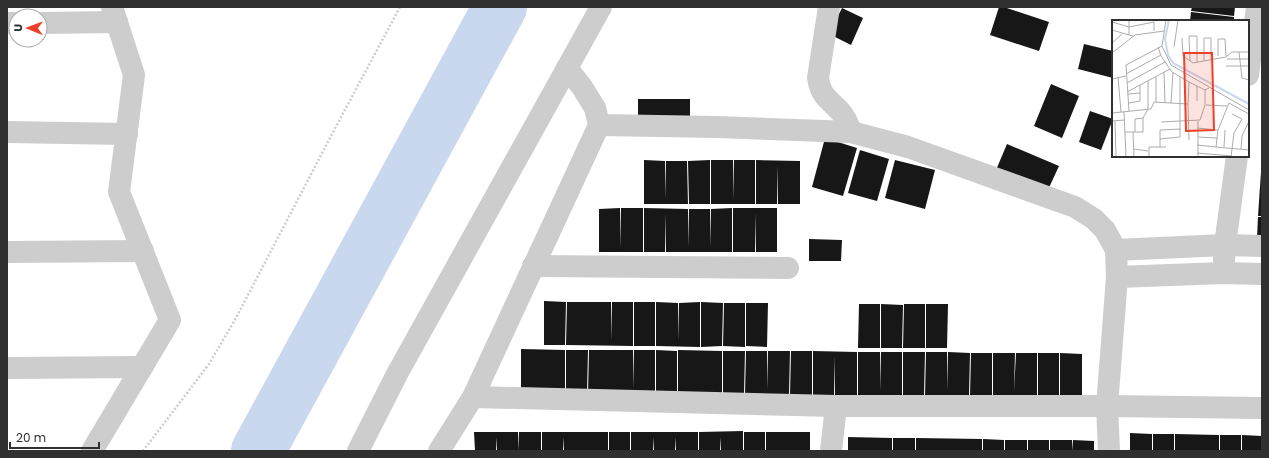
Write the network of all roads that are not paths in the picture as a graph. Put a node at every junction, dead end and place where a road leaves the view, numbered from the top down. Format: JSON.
{"nodes":[{"id":1,"x":601,"y":7,"type":"edge"},
{"id":2,"x":829,"y":7,"type":"edge"},
{"id":3,"x":1257,"y":7,"type":"edge"},
{"id":4,"x":115,"y":14,"type":"edge"},
{"id":5,"x":48,"y":22,"type":"edge"},
{"id":6,"x":1249,"y":67,"type":"edge"},
{"id":7,"x":573,"y":76,"type":"junction"},
{"id":8,"x":599,"y":125,"type":"junction"},
{"id":9,"x":7,"y":132,"type":"edge"},
{"id":10,"x":851,"y":132,"type":"junction"},
{"id":11,"x":127,"y":134,"type":"junction"},
{"id":12,"x":1237,"y":157,"type":"edge"},
{"id":13,"x":1225,"y":245,"type":"junction"},
{"id":14,"x":1262,"y":246,"type":"edge"},
{"id":15,"x":1116,"y":250,"type":"junction"},
{"id":16,"x":142,"y":251,"type":"junction"},
{"id":17,"x":7,"y":252,"type":"edge"},
{"id":18,"x":533,"y":266,"type":"junction"},
{"id":19,"x":788,"y":268,"type":"dead end"},
{"id":20,"x":1224,"y":273,"type":"junction"},
{"id":21,"x":1262,"y":274,"type":"edge"},
{"id":22,"x":1116,"y":277,"type":"junction"},
{"id":23,"x":142,"y":366,"type":"junction"},
{"id":24,"x":7,"y":368,"type":"edge"},
{"id":25,"x":473,"y":397,"type":"junction"},
{"id":26,"x":836,"y":406,"type":"junction"},
{"id":27,"x":1107,"y":406,"type":"junction"},
{"id":28,"x":1262,"y":408,"type":"edge"},
{"id":29,"x":92,"y":451,"type":"edge"},
{"id":30,"x":358,"y":451,"type":"edge"},
{"id":31,"x":439,"y":451,"type":"edge"},
{"id":32,"x":831,"y":451,"type":"edge"},
{"id":33,"x":1108,"y":451,"type":"edge"}],
"edges":[{"from":1,"to":7,"type":"street"},
{"from":2,"to":10,"type":"street"},
{"from":3,"to":6,"type":"street"},
{"from":4,"to":5,"type":"street"},
{"from":4,"to":11,"type":"street"},
{"from":7,"to":8,"type":"street"},
{"from":7,"to":30,"type":"street"},
{"from":8,"to":10,"type":"street"},
{"from":8,"to":18,"type":"street"},
{"from":9,"to":11,"type":"street"},
{"from":10,"to":15,"type":"street"},
{"from":11,"to":16,"type":"street"},
{"from":12,"to":13,"type":"street"},
{"from":13,"to":14,"type":"street"},
{"from":13,"to":15,"type":"street"},
{"from":13,"to":20,"type":"street"},
{"from":15,"to":22,"type":"street"},
{"from":16,"to":17,"type":"street"},
{"from":16,"to":23,"type":"street"},
{"from":18,"to":19,"type":"street"},
{"from":18,"to":25,"type":"street"},
{"from":20,"to":21,"type":"street"},
{"from":20,"to":22,"type":"street"},
{"from":22,"to":27,"type":"street"},
{"from":23,"to":24,"type":"street"},
{"from":23,"to":29,"type":"street"},
{"from":25,"to":26,"type":"street"},
{"from":25,"to":31,"type":"street"},
{"from":26,"to":27,"type":"street"},
{"from":26,"to":32,"type":"street"},
{"from":27,"to":28,"type":"street"},
{"from":27,"to":33,"type":"street"}]}
